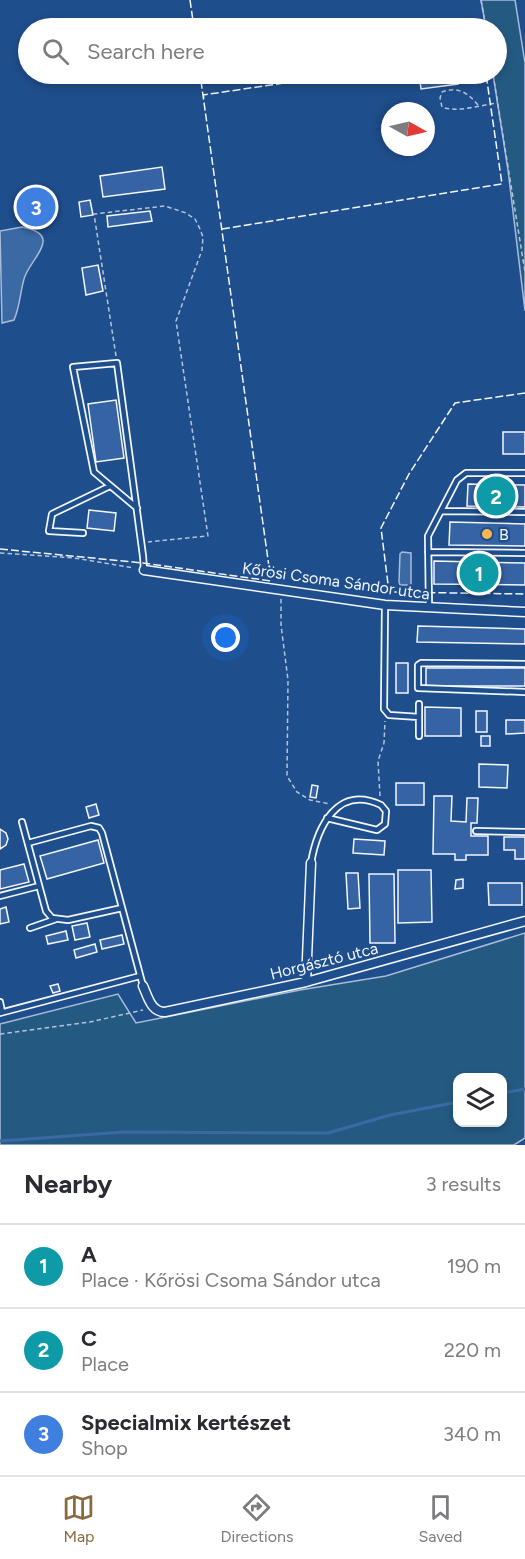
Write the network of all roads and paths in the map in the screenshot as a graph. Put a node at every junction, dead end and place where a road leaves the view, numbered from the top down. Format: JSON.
{"nodes":[{"id":1,"x":481,"y":0,"type":"edge"},
{"id":2,"x":484,"y":18,"type":"edge"},
{"id":3,"x":495,"y":84,"type":"edge"},
{"id":4,"x":498,"y":102,"type":"junction"},
{"id":5,"x":478,"y":105,"type":"junction"},
{"id":6,"x":525,"y":272,"type":"edge"},
{"id":7,"x":117,"y":363,"type":"junction"},
{"id":8,"x":525,"y":473,"type":"edge"},
{"id":9,"x":110,"y":486,"type":"junction"},
{"id":10,"x":137,"y":508,"type":"junction"},
{"id":11,"x":441,"y":511,"type":"junction"},
{"id":12,"x":525,"y":512,"type":"edge"},
{"id":13,"x":83,"y":533,"type":"dead end"},
{"id":14,"x":142,"y":543,"type":"junction"},
{"id":15,"x":428,"y":552,"type":"junction"},
{"id":16,"x":0,"y":553,"type":"edge"},
{"id":17,"x":525,"y":553,"type":"edge"},
{"id":18,"x":144,"y":570,"type":"junction"},
{"id":19,"x":282,"y":589,"type":"junction"},
{"id":20,"x":385,"y":605,"type":"junction"},
{"id":21,"x":429,"y":609,"type":"junction"},
{"id":22,"x":525,"y":612,"type":"edge"},
{"id":23,"x":525,"y":664,"type":"edge"},
{"id":24,"x":525,"y":692,"type":"edge"},
{"id":25,"x":419,"y":704,"type":"dead end"},
{"id":26,"x":385,"y":711,"type":"junction"},
{"id":27,"x":419,"y":717,"type":"junction"},
{"id":28,"x":418,"y":736,"type":"dead end"},
{"id":29,"x":381,"y":805,"type":"junction"},
{"id":30,"x":338,"y":806,"type":"junction"},
{"id":31,"x":327,"y":818,"type":"junction"},
{"id":32,"x":22,"y":822,"type":"dead end"},
{"id":33,"x":476,"y":831,"type":"dead end"},
{"id":34,"x":525,"y":831,"type":"edge"},
{"id":35,"x":28,"y":843,"type":"junction"},
{"id":36,"x":311,"y":863,"type":"joint"},
{"id":37,"x":39,"y":886,"type":"junction"},
{"id":38,"x":0,"y":896,"type":"edge"},
{"id":39,"x":122,"y":908,"type":"junction"},
{"id":40,"x":56,"y":919,"type":"junction"},
{"id":41,"x":525,"y":921,"type":"edge"},
{"id":42,"x":30,"y":928,"type":"dead end"},
{"id":43,"x":140,"y":976,"type":"junction"},
{"id":44,"x":306,"y":982,"type":"junction"},
{"id":45,"x":143,"y":986,"type":"joint"},
{"id":46,"x":0,"y":1002,"type":"edge"},
{"id":47,"x":153,"y":1008,"type":"junction"},
{"id":48,"x":1,"y":1013,"type":"edge"},
{"id":49,"x":0,"y":1034,"type":"edge"}],
"edges":[{"from":1,"to":2,"type":"path"},
{"from":3,"to":4,"type":"path"},
{"from":4,"to":5,"type":"path"},
{"from":4,"to":6,"type":"path"},
{"from":5,"to":5,"type":"path"},
{"from":7,"to":9,"type":"lane"},
{"from":7,"to":10,"type":"lane"},
{"from":7,"to":14,"type":"path"},
{"from":8,"to":11,"type":"lane"},
{"from":9,"to":10,"type":"lane"},
{"from":9,"to":13,"type":"lane"},
{"from":10,"to":14,"type":"lane"},
{"from":11,"to":12,"type":"lane"},
{"from":11,"to":15,"type":"lane"},
{"from":14,"to":18,"type":"lane"},
{"from":15,"to":17,"type":"lane"},
{"from":15,"to":21,"type":"lane"},
{"from":16,"to":18,"type":"path"},
{"from":18,"to":19,"type":"street","name":"Kőrösi Csoma Sándor utca"},
{"from":19,"to":20,"type":"street","name":"Kőrösi Csoma Sándor utca"},
{"from":19,"to":30,"type":"path"},
{"from":20,"to":21,"type":"street","name":"Kőrösi Csoma Sándor utca"},
{"from":20,"to":26,"type":"lane"},
{"from":21,"to":22,"type":"street","name":"Kőrösi Csoma Sándor utca"},
{"from":23,"to":24,"type":"lane"},
{"from":25,"to":27,"type":"lane"},
{"from":26,"to":27,"type":"lane"},
{"from":26,"to":29,"type":"path"},
{"from":27,"to":28,"type":"lane"},
{"from":29,"to":30,"type":"lane"},
{"from":29,"to":31,"type":"lane"},
{"from":30,"to":31,"type":"lane"},
{"from":31,"to":36,"type":"lane"},
{"from":32,"to":35,"type":"lane"},
{"from":33,"to":34,"type":"lane"},
{"from":35,"to":37,"type":"lane"},
{"from":35,"to":39,"type":"lane"},
{"from":36,"to":44,"type":"street"},
{"from":37,"to":38,"type":"lane"},
{"from":37,"to":40,"type":"lane"},
{"from":39,"to":40,"type":"lane"},
{"from":39,"to":43,"type":"lane"},
{"from":40,"to":42,"type":"lane"},
{"from":41,"to":44,"type":"street","name":"Horgásztó utca"},
{"from":43,"to":45,"type":"lane"},
{"from":43,"to":48,"type":"lane"},
{"from":44,"to":47,"type":"street","name":"Horgásztó utca"},
{"from":45,"to":47,"type":"street"},
{"from":46,"to":48,"type":"lane"},
{"from":47,"to":49,"type":"path"}]}
